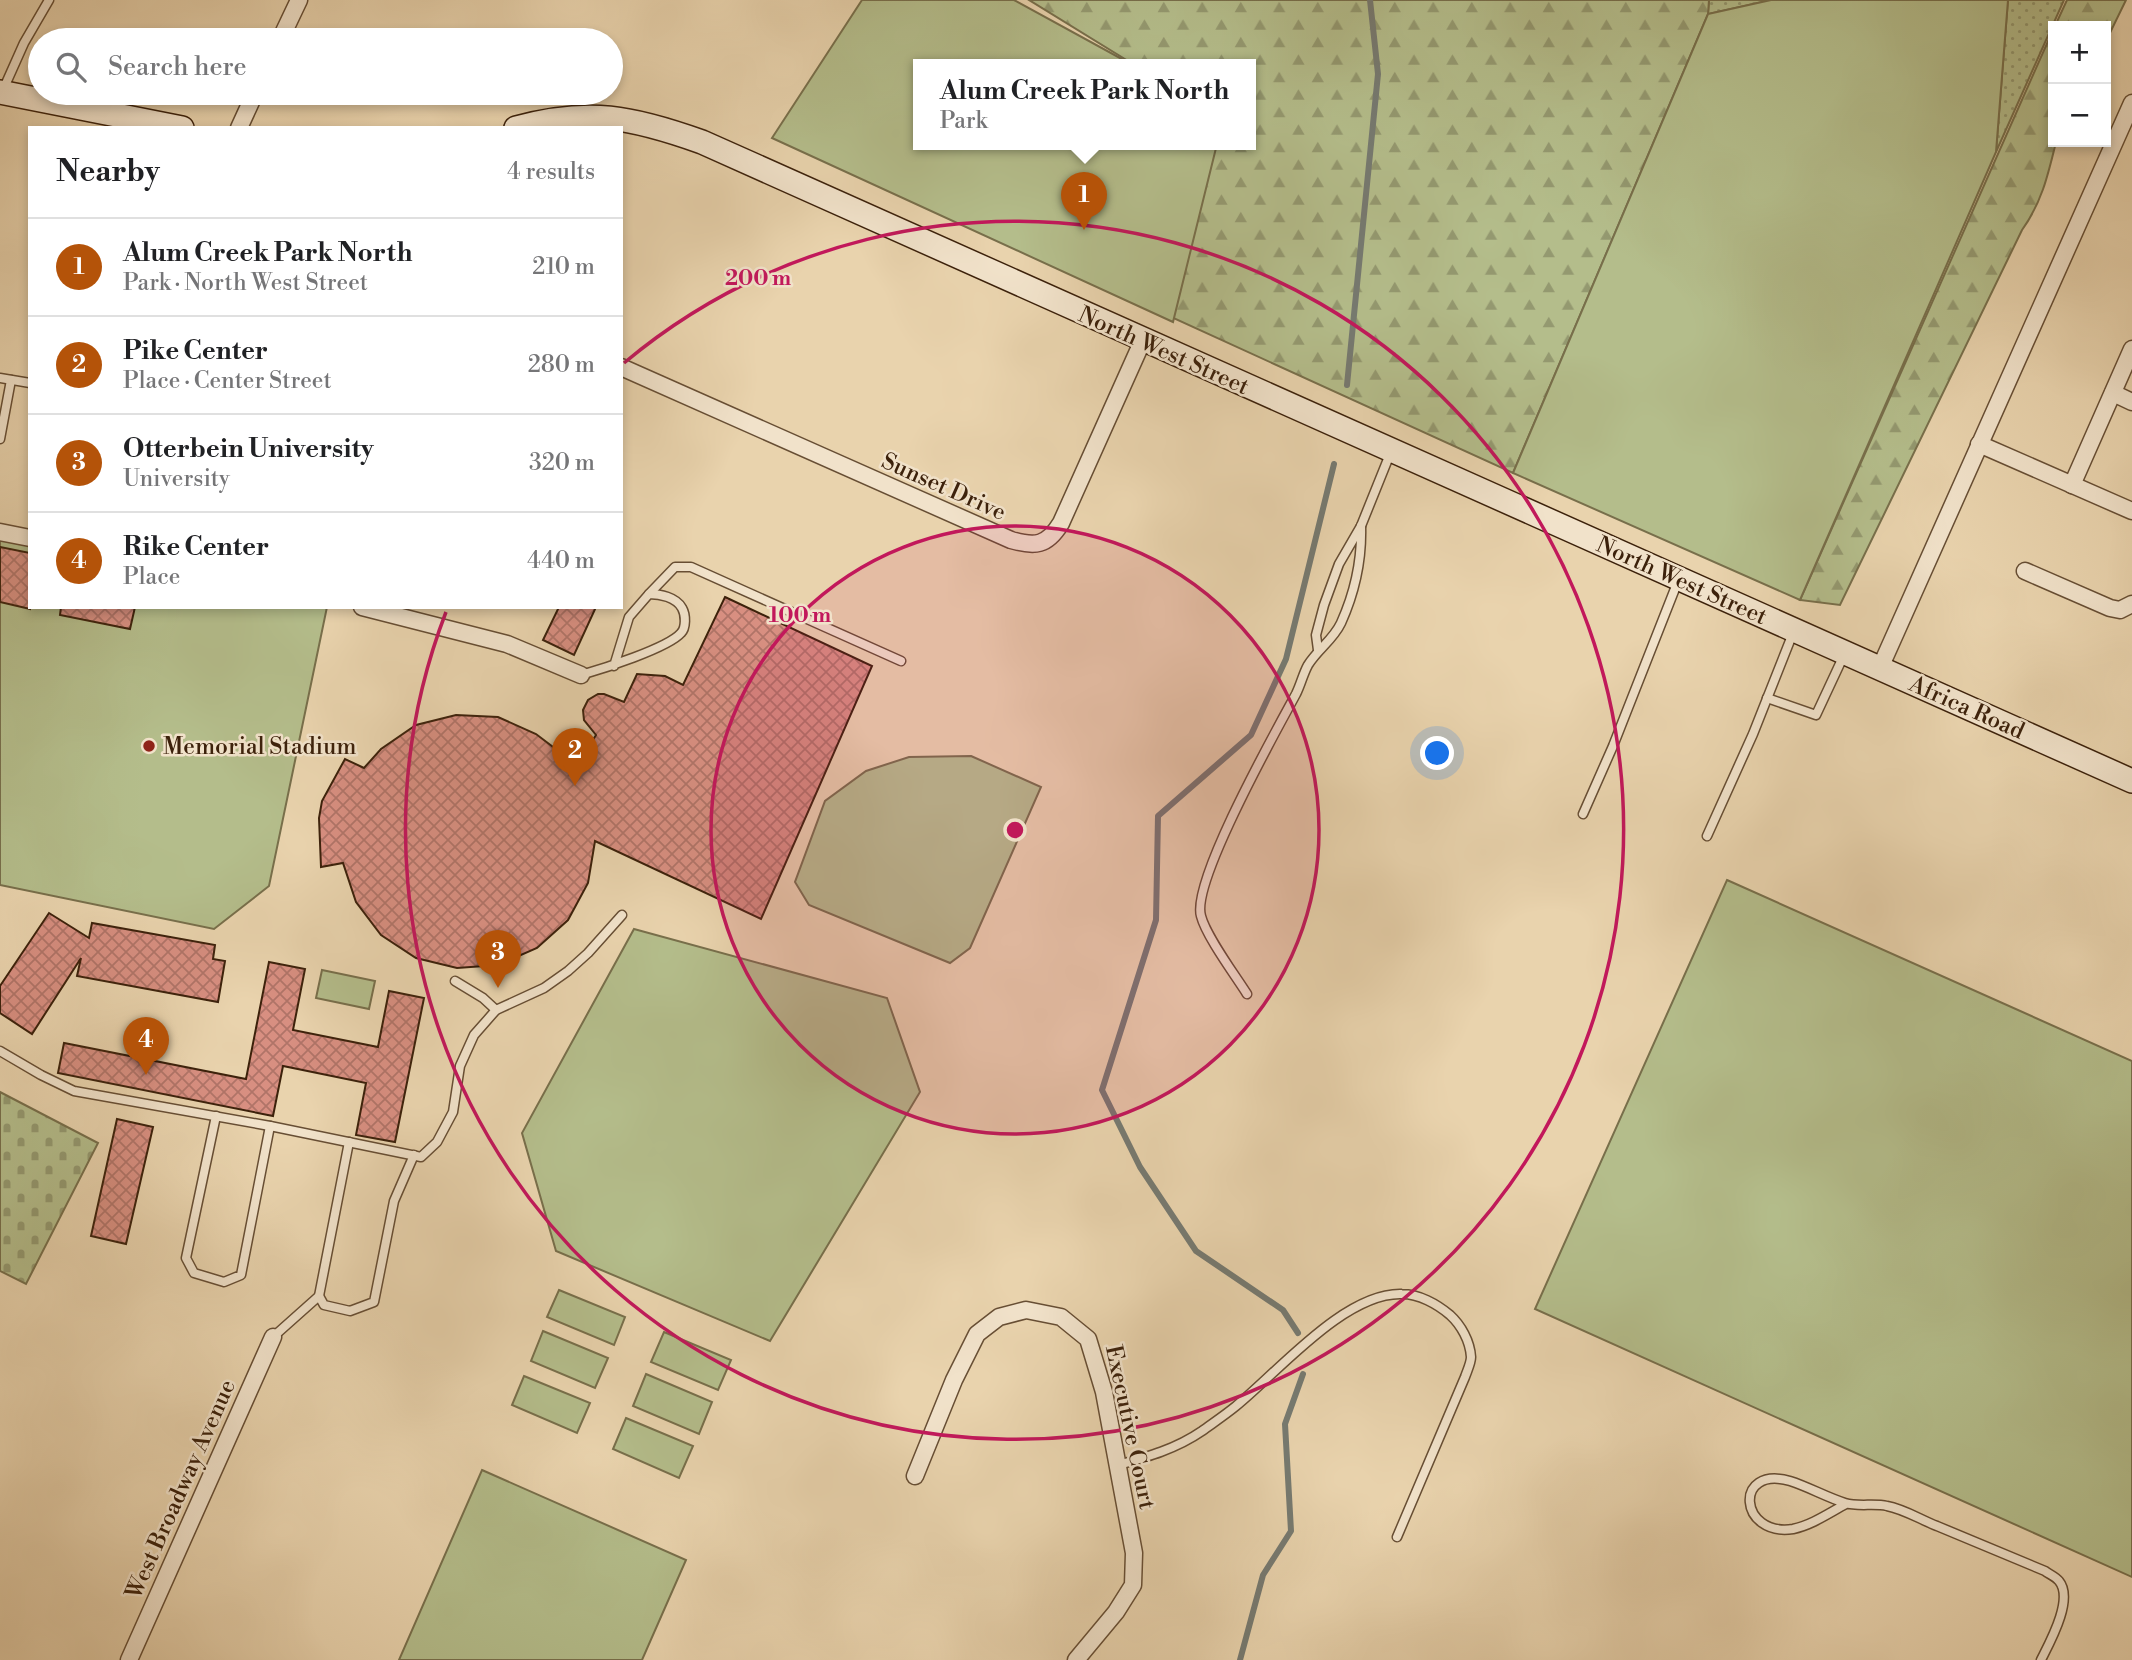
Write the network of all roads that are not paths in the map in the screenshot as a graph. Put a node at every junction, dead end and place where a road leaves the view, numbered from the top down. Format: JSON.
{"nodes":[{"id":1,"x":49,"y":0,"type":"edge"},
{"id":2,"x":299,"y":0,"type":"edge"},
{"id":3,"x":33,"y":28,"type":"edge"},
{"id":4,"x":286,"y":28,"type":"edge"},
{"id":5,"x":28,"y":37,"type":"edge"},
{"id":6,"x":1,"y":92,"type":"edge"},
{"id":7,"x":28,"y":97,"type":"edge"},
{"id":8,"x":2132,"y":103,"type":"edge"},
{"id":9,"x":66,"y":105,"type":"edge"},
{"id":10,"x":250,"y":105,"type":"edge"},
{"id":11,"x":172,"y":126,"type":"edge"},
{"id":12,"x":240,"y":126,"type":"edge"},
{"id":13,"x":523,"y":126,"type":"edge"},
{"id":14,"x":1143,"y":340,"type":"junction"},
{"id":15,"x":2132,"y":349,"type":"edge"},
{"id":16,"x":623,"y":368,"type":"edge"},
{"id":17,"x":0,"y":378,"type":"edge"},
{"id":18,"x":11,"y":380,"type":"junction"},
{"id":19,"x":28,"y":383,"type":"edge"},
{"id":20,"x":2113,"y":393,"type":"junction"},
{"id":21,"x":2132,"y":402,"type":"edge"},
{"id":22,"x":0,"y":439,"type":"edge"},
{"id":23,"x":1979,"y":444,"type":"junction"},
{"id":24,"x":1391,"y":451,"type":"junction"},
{"id":25,"x":2072,"y":485,"type":"junction"},
{"id":26,"x":2132,"y":511,"type":"edge"},
{"id":27,"x":1361,"y":526,"type":"junction"},
{"id":28,"x":0,"y":533,"type":"edge"},
{"id":29,"x":28,"y":538,"type":"edge"},
{"id":30,"x":2025,"y":571,"type":"dead end"},
{"id":31,"x":1679,"y":579,"type":"junction"},
{"id":32,"x":649,"y":594,"type":"junction"},
{"id":33,"x":2132,"y":604,"type":"edge"},
{"id":34,"x":370,"y":609,"type":"edge"},
{"id":35,"x":1798,"y":632,"type":"junction"},
{"id":36,"x":1318,"y":650,"type":"junction"},
{"id":37,"x":1845,"y":653,"type":"junction"},
{"id":38,"x":901,"y":660,"type":"dead end"},
{"id":39,"x":614,"y":666,"type":"junction"},
{"id":40,"x":1880,"y":668,"type":"junction"},
{"id":41,"x":581,"y":675,"type":"joint"},
{"id":42,"x":1767,"y":698,"type":"junction"},
{"id":43,"x":2132,"y":781,"type":"edge"},
{"id":44,"x":1583,"y":814,"type":"dead end"},
{"id":45,"x":1707,"y":836,"type":"dead end"},
{"id":46,"x":622,"y":915,"type":"dead end"},
{"id":47,"x":455,"y":981,"type":"dead end"},
{"id":48,"x":1247,"y":994,"type":"dead end"},
{"id":49,"x":496,"y":1010,"type":"junction"},
{"id":50,"x":0,"y":1051,"type":"edge"},
{"id":51,"x":216,"y":1116,"type":"junction"},
{"id":52,"x":270,"y":1126,"type":"junction"},
{"id":53,"x":349,"y":1142,"type":"junction"},
{"id":54,"x":414,"y":1155,"type":"junction"},
{"id":55,"x":319,"y":1296,"type":"junction"},
{"id":56,"x":273,"y":1337,"type":"joint"},
{"id":57,"x":1118,"y":1465,"type":"junction"},
{"id":58,"x":915,"y":1476,"type":"dead end"},
{"id":59,"x":1846,"y":1504,"type":"junction"},
{"id":60,"x":1397,"y":1537,"type":"dead end"},
{"id":61,"x":128,"y":1660,"type":"edge"},
{"id":62,"x":1076,"y":1660,"type":"edge"},
{"id":63,"x":2041,"y":1660,"type":"edge"}],
"edges":[{"from":1,"to":3,"type":"lane"},
{"from":2,"to":4,"type":"street"},
{"from":5,"to":6,"type":"lane"},
{"from":6,"to":7,"type":"street"},
{"from":8,"to":23,"type":"street"},
{"from":9,"to":11,"type":"street"},
{"from":10,"to":12,"type":"street"},
{"from":13,"to":14,"type":"street","name":"North West Street"},
{"from":14,"to":16,"type":"street","name":"Sunset Drive"},
{"from":14,"to":24,"type":"street","name":"North West Street"},
{"from":15,"to":20,"type":"street"},
{"from":17,"to":18,"type":"lane"},
{"from":18,"to":19,"type":"lane"},
{"from":18,"to":22,"type":"lane"},
{"from":20,"to":21,"type":"street"},
{"from":20,"to":25,"type":"street"},
{"from":23,"to":25,"type":"street"},
{"from":23,"to":40,"type":"street"},
{"from":24,"to":27,"type":"lane"},
{"from":24,"to":31,"type":"street","name":"North West Street"},
{"from":25,"to":26,"type":"street"},
{"from":27,"to":36,"type":"lane"},
{"from":27,"to":36,"type":"lane"},
{"from":28,"to":29,"type":"street"},
{"from":30,"to":33,"type":"street"},
{"from":31,"to":35,"type":"street","name":"North West Street"},
{"from":31,"to":44,"type":"lane"},
{"from":32,"to":38,"type":"lane"},
{"from":32,"to":39,"type":"lane"},
{"from":32,"to":39,"type":"lane"},
{"from":34,"to":41,"type":"street"},
{"from":35,"to":37,"type":"street","name":"Africa Road"},
{"from":35,"to":42,"type":"lane"},
{"from":36,"to":48,"type":"lane"},
{"from":37,"to":40,"type":"street","name":"Africa Road"},
{"from":37,"to":42,"type":"lane"},
{"from":39,"to":41,"type":"lane"},
{"from":40,"to":43,"type":"street","name":"Africa Road"},
{"from":42,"to":45,"type":"lane"},
{"from":46,"to":49,"type":"lane"},
{"from":47,"to":49,"type":"lane"},
{"from":49,"to":54,"type":"lane"},
{"from":50,"to":51,"type":"lane"},
{"from":51,"to":52,"type":"lane"},
{"from":51,"to":52,"type":"lane"},
{"from":52,"to":53,"type":"lane"},
{"from":53,"to":54,"type":"lane"},
{"from":53,"to":55,"type":"lane"},
{"from":54,"to":55,"type":"lane"},
{"from":55,"to":56,"type":"lane"},
{"from":56,"to":61,"type":"street","name":"West Broadway Avenue"},
{"from":57,"to":58,"type":"street","name":"Executive Court"},
{"from":57,"to":60,"type":"lane"},
{"from":57,"to":62,"type":"street","name":"Executive Court"},
{"from":59,"to":59,"type":"lane"},
{"from":59,"to":63,"type":"lane"}]}
